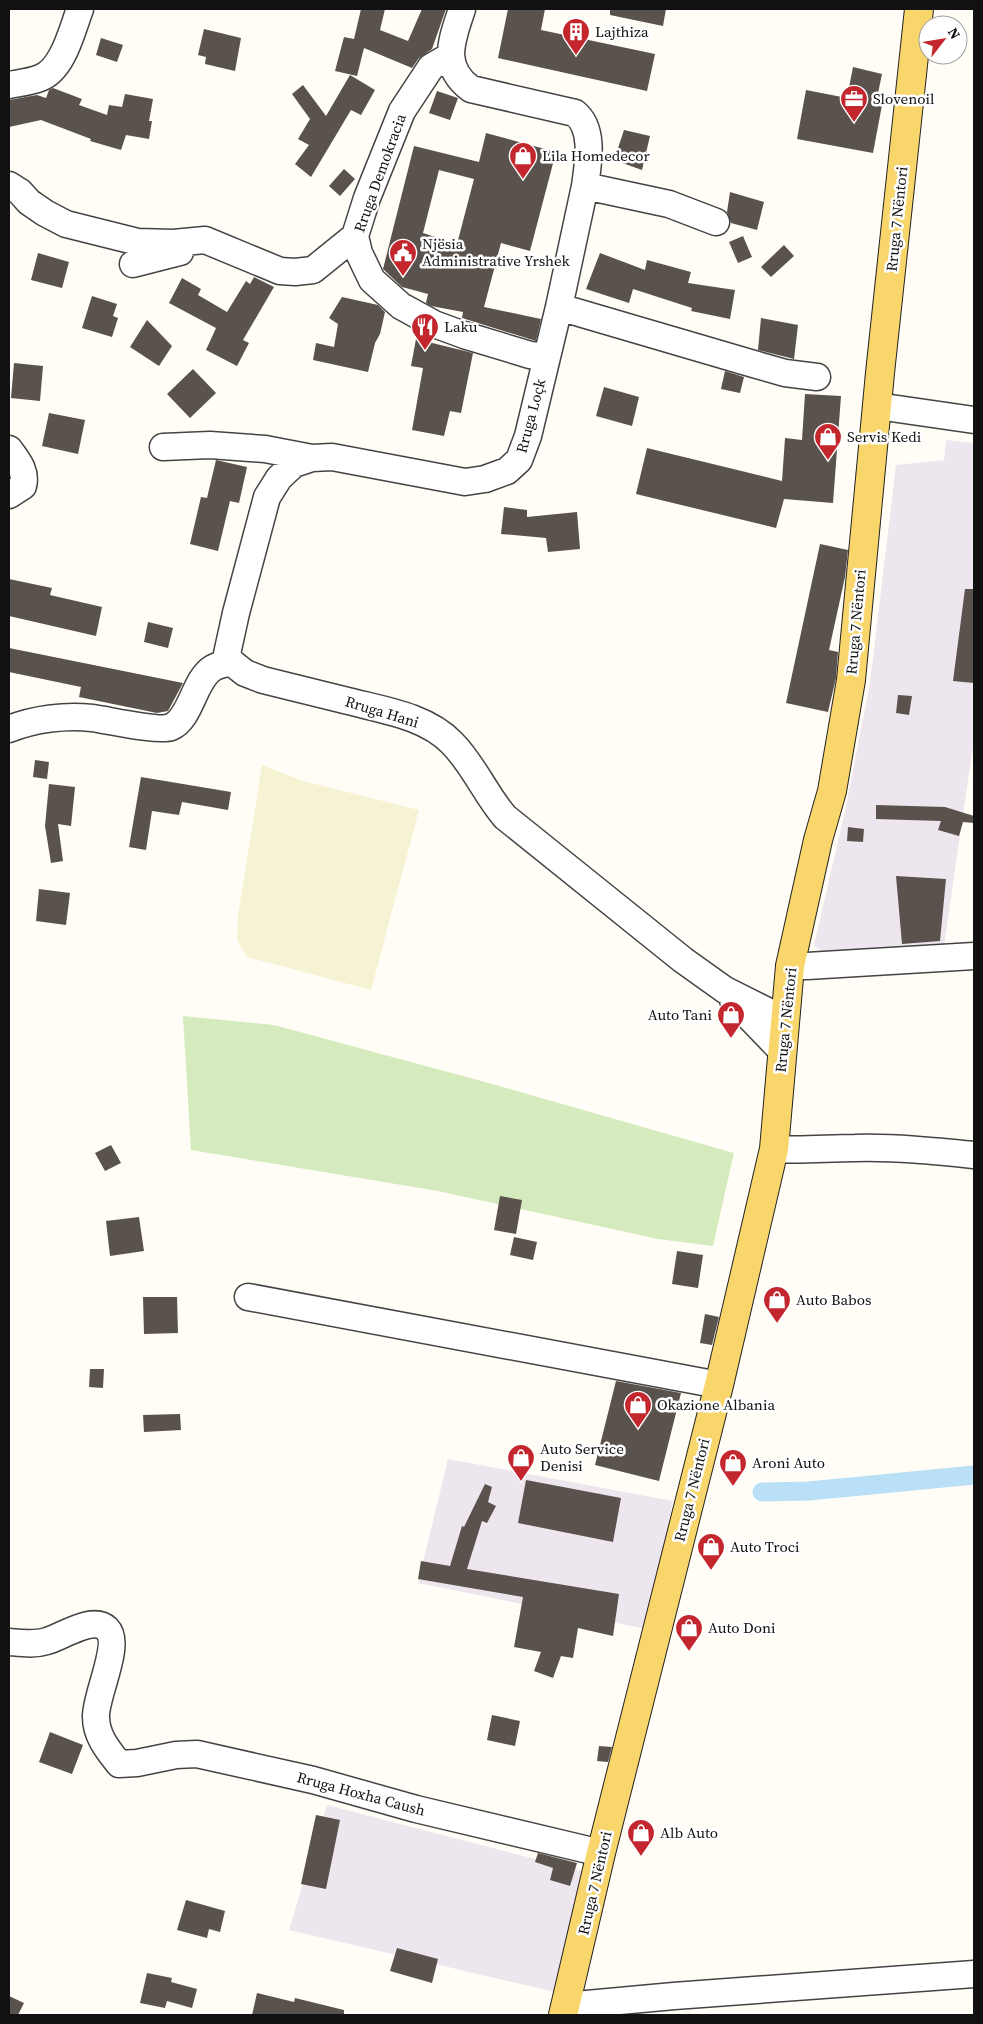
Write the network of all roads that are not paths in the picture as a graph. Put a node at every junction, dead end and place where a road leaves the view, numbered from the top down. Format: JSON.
{"nodes":[{"id":1,"x":80,"y":9,"type":"edge"},
{"id":2,"x":462,"y":9,"type":"edge"},
{"id":3,"x":919,"y":9,"type":"edge"},
{"id":4,"x":450,"y":56,"type":"junction"},
{"id":5,"x":9,"y":85,"type":"edge"},
{"id":6,"x":9,"y":185,"type":"edge"},
{"id":7,"x":585,"y":186,"type":"junction"},
{"id":8,"x":716,"y":222,"type":"dead end"},
{"id":9,"x":355,"y":236,"type":"junction"},
{"id":10,"x":205,"y":240,"type":"junction"},
{"id":11,"x":133,"y":264,"type":"dead end"},
{"id":12,"x":559,"y":307,"type":"junction"},
{"id":13,"x":546,"y":357,"type":"junction"},
{"id":14,"x":817,"y":377,"type":"dead end"},
{"id":15,"x":877,"y":406,"type":"junction"},
{"id":16,"x":974,"y":420,"type":"edge"},
{"id":17,"x":163,"y":447,"type":"dead end"},
{"id":18,"x":9,"y":449,"type":"edge"},
{"id":19,"x":312,"y":458,"type":"junction"},
{"id":20,"x":9,"y":495,"type":"edge"},
{"id":21,"x":231,"y":662,"type":"junction"},
{"id":22,"x":9,"y":729,"type":"edge"},
{"id":23,"x":974,"y":956,"type":"edge"},
{"id":24,"x":790,"y":966,"type":"junction"},
{"id":25,"x":725,"y":990,"type":"junction"},
{"id":26,"x":785,"y":1020,"type":"junction"},
{"id":27,"x":782,"y":1051,"type":"junction"},
{"id":28,"x":774,"y":1149,"type":"junction"},
{"id":29,"x":974,"y":1155,"type":"edge"},
{"id":30,"x":248,"y":1297,"type":"dead end"},
{"id":31,"x":719,"y":1385,"type":"junction"},
{"id":32,"x":9,"y":1642,"type":"edge"},
{"id":33,"x":601,"y":1853,"type":"junction"},
{"id":34,"x":974,"y":1974,"type":"edge"},
{"id":35,"x":564,"y":2011,"type":"edge"}],
"edges":[{"from":1,"to":5,"type":"street"},
{"from":2,"to":4,"type":"street"},
{"from":3,"to":15,"type":"main road","name":"Rruga 7 Nëntori"},
{"from":4,"to":7,"type":"street","name":"Rruga Loçk"},
{"from":4,"to":9,"type":"street","name":"Rruga Demokracia"},
{"from":6,"to":10,"type":"street"},
{"from":7,"to":8,"type":"street"},
{"from":7,"to":12,"type":"street","name":"Rruga Loçk"},
{"from":9,"to":10,"type":"street"},
{"from":9,"to":13,"type":"street","name":"Rruga Demokracia"},
{"from":10,"to":11,"type":"street"},
{"from":12,"to":13,"type":"street","name":"Rruga Loçk"},
{"from":12,"to":14,"type":"street"},
{"from":13,"to":19,"type":"street","name":"Rruga Loçk"},
{"from":15,"to":16,"type":"street"},
{"from":15,"to":24,"type":"main road","name":"Rruga 7 Nëntori"},
{"from":17,"to":19,"type":"street"},
{"from":18,"to":20,"type":"street"},
{"from":19,"to":21,"type":"street","name":"Rruga Loçk"},
{"from":21,"to":22,"type":"street"},
{"from":21,"to":25,"type":"street","name":"Rruga Hani"},
{"from":23,"to":24,"type":"street"},
{"from":24,"to":26,"type":"main road","name":"Rruga 7 Nëntori"},
{"from":25,"to":26,"type":"street","name":"Rruga Hani"},
{"from":25,"to":27,"type":"street","name":"Rruga Hani"},
{"from":26,"to":27,"type":"main road","name":"Rruga 7 Nëntori"},
{"from":27,"to":28,"type":"main road","name":"Rruga 7 Nëntori"},
{"from":28,"to":29,"type":"street"},
{"from":28,"to":31,"type":"main road","name":"Rruga 7 Nëntori"},
{"from":30,"to":31,"type":"street"},
{"from":31,"to":33,"type":"main road","name":"Rruga 7 Nëntori"},
{"from":32,"to":33,"type":"street","name":"Rruga Hoxha Caush"},
{"from":33,"to":35,"type":"main road","name":"Rruga 7 Nëntori"},
{"from":34,"to":35,"type":"street"}]}
